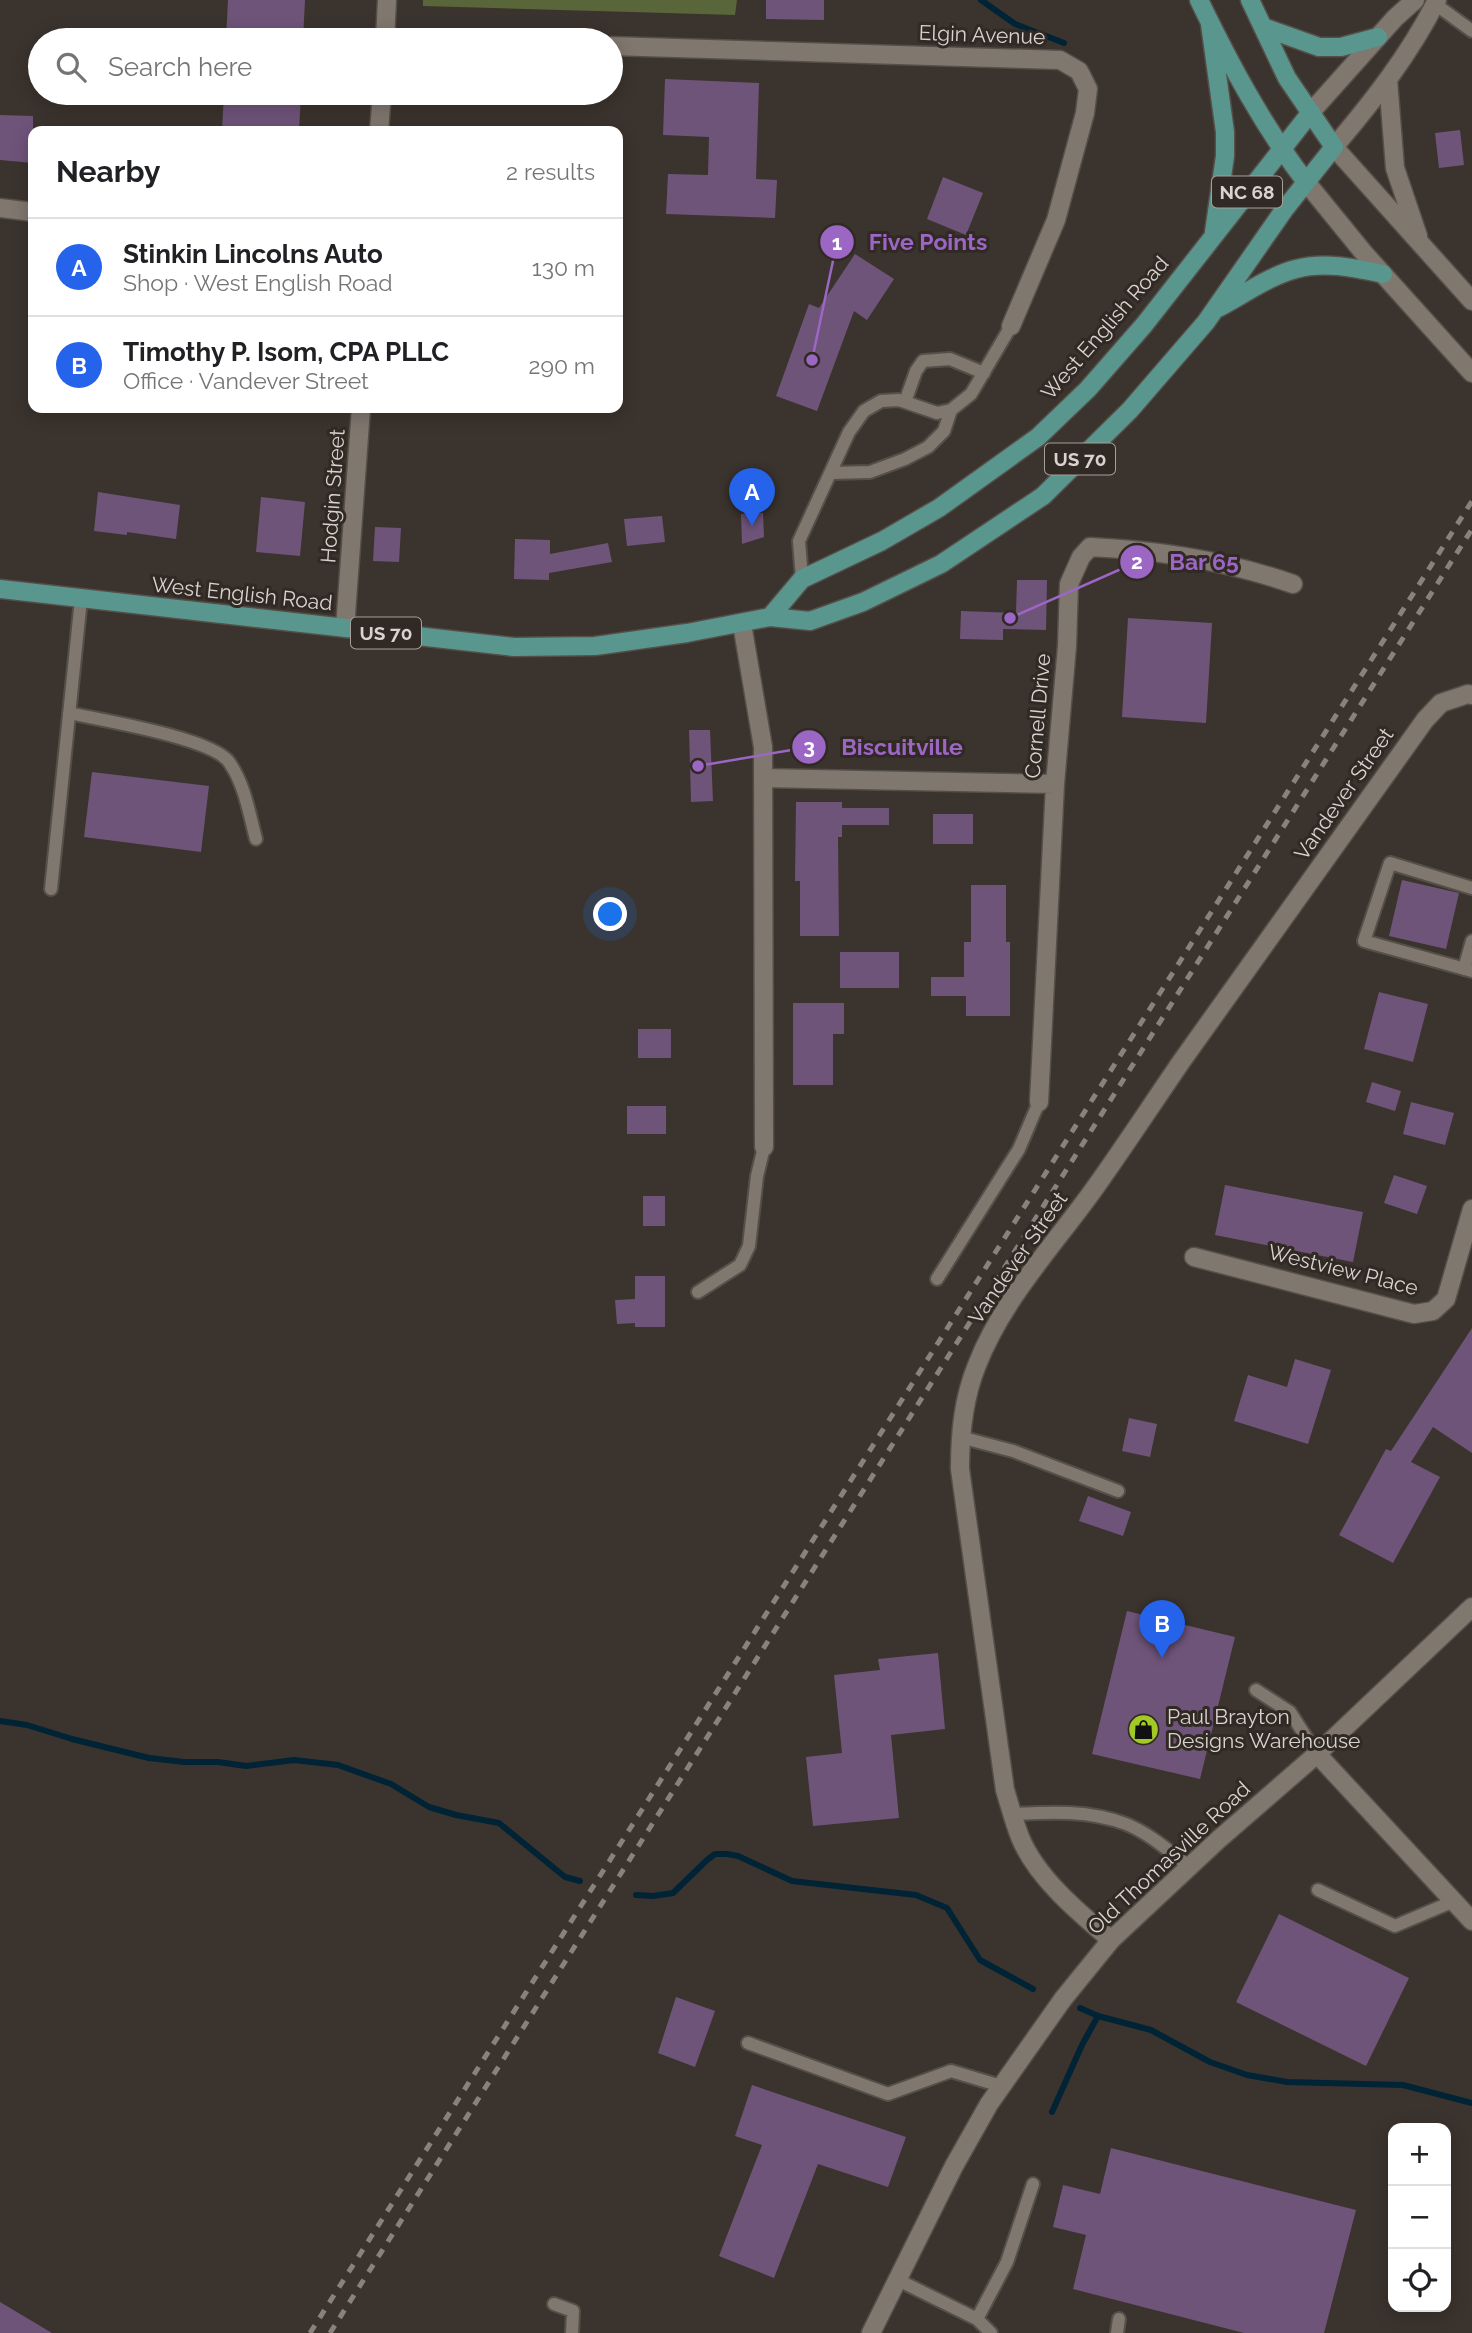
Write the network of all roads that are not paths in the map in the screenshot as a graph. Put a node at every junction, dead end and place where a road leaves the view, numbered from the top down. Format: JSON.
{"nodes":[{"id":1,"x":387,"y":0,"type":"edge"},
{"id":2,"x":1199,"y":0,"type":"edge"},
{"id":3,"x":1250,"y":0,"type":"edge"},
{"id":4,"x":1415,"y":0,"type":"edge"},
{"id":5,"x":1436,"y":2,"type":"edge"},
{"id":6,"x":1210,"y":24,"type":"junction"},
{"id":7,"x":1263,"y":27,"type":"junction"},
{"id":8,"x":386,"y":28,"type":"edge"},
{"id":9,"x":1472,"y":32,"type":"edge"},
{"id":10,"x":1378,"y":37,"type":"junction"},
{"id":11,"x":623,"y":46,"type":"edge"},
{"id":12,"x":1388,"y":80,"type":"junction"},
{"id":13,"x":381,"y":105,"type":"edge"},
{"id":14,"x":1311,"y":112,"type":"junction"},
{"id":15,"x":379,"y":126,"type":"edge"},
{"id":16,"x":1334,"y":147,"type":"junction"},
{"id":17,"x":1281,"y":149,"type":"junction"},
{"id":18,"x":1306,"y":182,"type":"junction"},
{"id":19,"x":0,"y":208,"type":"edge"},
{"id":20,"x":28,"y":211,"type":"edge"},
{"id":21,"x":1214,"y":234,"type":"junction"},
{"id":22,"x":1420,"y":243,"type":"junction"},
{"id":23,"x":1383,"y":274,"type":"junction"},
{"id":24,"x":1472,"y":301,"type":"edge"},
{"id":25,"x":1215,"y":310,"type":"junction"},
{"id":26,"x":1011,"y":326,"type":"joint"},
{"id":27,"x":984,"y":373,"type":"junction"},
{"id":28,"x":1472,"y":373,"type":"edge"},
{"id":29,"x":905,"y":401,"type":"junction"},
{"id":30,"x":951,"y":410,"type":"junction"},
{"id":31,"x":361,"y":413,"type":"edge"},
{"id":32,"x":831,"y":473,"type":"junction"},
{"id":33,"x":802,"y":579,"type":"junction"},
{"id":34,"x":1293,"y":584,"type":"dead end"},
{"id":35,"x":0,"y":589,"type":"edge"},
{"id":36,"x":81,"y":599,"type":"junction"},
{"id":37,"x":770,"y":617,"type":"junction"},
{"id":38,"x":741,"y":624,"type":"junction"},
{"id":39,"x":345,"y":628,"type":"junction"},
{"id":40,"x":1472,"y":695,"type":"edge"},
{"id":41,"x":69,"y":713,"type":"junction"},
{"id":42,"x":763,"y":778,"type":"junction"},
{"id":43,"x":1055,"y":784,"type":"junction"},
{"id":44,"x":256,"y":839,"type":"dead end"},
{"id":45,"x":1472,"y":888,"type":"edge"},
{"id":46,"x":51,"y":889,"type":"dead end"},
{"id":47,"x":1472,"y":942,"type":"edge"},
{"id":48,"x":1468,"y":970,"type":"edge"},
{"id":49,"x":1039,"y":1101,"type":"joint"},
{"id":50,"x":764,"y":1147,"type":"joint"},
{"id":51,"x":1472,"y":1209,"type":"edge"},
{"id":52,"x":1194,"y":1256,"type":"dead end"},
{"id":53,"x":937,"y":1279,"type":"dead end"},
{"id":54,"x":698,"y":1292,"type":"dead end"},
{"id":55,"x":960,"y":1437,"type":"junction"},
{"id":56,"x":1118,"y":1491,"type":"dead end"},
{"id":57,"x":1472,"y":1607,"type":"edge"},
{"id":58,"x":1256,"y":1690,"type":"dead end"},
{"id":59,"x":1317,"y":1754,"type":"junction"},
{"id":60,"x":1013,"y":1814,"type":"junction"},
{"id":61,"x":1190,"y":1867,"type":"junction"},
{"id":62,"x":1318,"y":1890,"type":"dead end"},
{"id":63,"x":1454,"y":1901,"type":"junction"},
{"id":64,"x":1472,"y":1921,"type":"edge"},
{"id":65,"x":1111,"y":1940,"type":"junction"},
{"id":66,"x":748,"y":2043,"type":"dead end"},
{"id":67,"x":1001,"y":2086,"type":"junction"},
{"id":68,"x":1034,"y":2184,"type":"dead end"},
{"id":69,"x":897,"y":2279,"type":"junction"},
{"id":70,"x":554,"y":2304,"type":"dead end"},
{"id":71,"x":976,"y":2319,"type":"junction"},
{"id":72,"x":1119,"y":2319,"type":"dead end"},
{"id":73,"x":572,"y":2333,"type":"edge"},
{"id":74,"x":871,"y":2333,"type":"edge"},
{"id":75,"x":991,"y":2333,"type":"edge"},
{"id":76,"x":1117,"y":2333,"type":"edge"}],
"edges":[{"from":1,"to":8,"type":"street"},
{"from":2,"to":6,"type":"main road","number":"US 70"},
{"from":3,"to":7,"type":"main road"},
{"from":4,"to":10,"type":"street","name":"West English Road"},
{"from":5,"to":9,"type":"lane"},
{"from":5,"to":12,"type":"street","name":"West English Road"},
{"from":6,"to":17,"type":"main road"},
{"from":6,"to":21,"type":"main road","number":"US 70"},
{"from":7,"to":10,"type":"main road"},
{"from":7,"to":14,"type":"main road"},
{"from":10,"to":14,"type":"street","name":"West English Road"},
{"from":11,"to":26,"type":"street","name":"Elgin Avenue"},
{"from":12,"to":16,"type":"street","name":"West English Road"},
{"from":12,"to":22,"type":"street"},
{"from":13,"to":15,"type":"street"},
{"from":14,"to":16,"type":"main road"},
{"from":14,"to":17,"type":"main road","name":"West English Road"},
{"from":16,"to":18,"type":"main road","name":"West English Road","number":"US 70"},
{"from":16,"to":22,"type":"street"},
{"from":17,"to":18,"type":"main road"},
{"from":17,"to":21,"type":"main road","name":"West English Road","number":"NC 68"},
{"from":18,"to":23,"type":"street"},
{"from":18,"to":25,"type":"main road","name":"West English Road","number":"US 70"},
{"from":19,"to":20,"type":"street"},
{"from":21,"to":33,"type":"main road","name":"West English Road","number":"US 70"},
{"from":22,"to":24,"type":"street"},
{"from":23,"to":25,"type":"main road"},
{"from":23,"to":28,"type":"street"},
{"from":25,"to":37,"type":"main road","name":"West English Road","number":"US 70"},
{"from":26,"to":27,"type":"lane"},
{"from":27,"to":29,"type":"lane"},
{"from":27,"to":30,"type":"lane"},
{"from":29,"to":30,"type":"lane"},
{"from":29,"to":32,"type":"lane"},
{"from":30,"to":32,"type":"lane"},
{"from":31,"to":39,"type":"street","name":"Hodgin Street"},
{"from":32,"to":33,"type":"lane"},
{"from":33,"to":37,"type":"main road","name":"West English Road","number":"US 70"},
{"from":34,"to":43,"type":"street","name":"Cornell Drive"},
{"from":35,"to":36,"type":"main road","name":"West English Road","number":"US 70"},
{"from":36,"to":39,"type":"main road","name":"West English Road","number":"US 70"},
{"from":36,"to":41,"type":"lane"},
{"from":37,"to":38,"type":"main road","name":"West English Road","number":"US 70"},
{"from":38,"to":39,"type":"main road","name":"West English Road","number":"US 70"},
{"from":38,"to":42,"type":"street"},
{"from":40,"to":55,"type":"street","name":"Vandever Street"},
{"from":41,"to":44,"type":"lane"},
{"from":41,"to":46,"type":"lane"},
{"from":42,"to":43,"type":"street"},
{"from":42,"to":50,"type":"street"},
{"from":43,"to":49,"type":"street","name":"Cornell Drive"},
{"from":45,"to":48,"type":"lane"},
{"from":47,"to":48,"type":"lane"},
{"from":49,"to":53,"type":"lane"},
{"from":50,"to":54,"type":"lane"},
{"from":51,"to":52,"type":"street","name":"Westview Place"},
{"from":55,"to":56,"type":"lane"},
{"from":55,"to":60,"type":"street","name":"Vandever Street"},
{"from":57,"to":59,"type":"street","name":"Old Thomasville Road"},
{"from":58,"to":59,"type":"lane"},
{"from":59,"to":61,"type":"street","name":"Old Thomasville Road"},
{"from":59,"to":63,"type":"street"},
{"from":60,"to":61,"type":"lane"},
{"from":60,"to":65,"type":"street","name":"Vandever Street"},
{"from":61,"to":65,"type":"street","name":"Old Thomasville Road"},
{"from":62,"to":63,"type":"lane"},
{"from":63,"to":64,"type":"street"},
{"from":65,"to":67,"type":"street","name":"Old Thomasville Road"},
{"from":66,"to":67,"type":"lane"},
{"from":67,"to":69,"type":"street","name":"Old Thomasville Road"},
{"from":68,"to":71,"type":"lane"},
{"from":69,"to":71,"type":"lane"},
{"from":69,"to":74,"type":"street","name":"Old Thomasville Road"},
{"from":70,"to":73,"type":"lane"},
{"from":71,"to":75,"type":"lane"},
{"from":72,"to":76,"type":"lane"}]}
